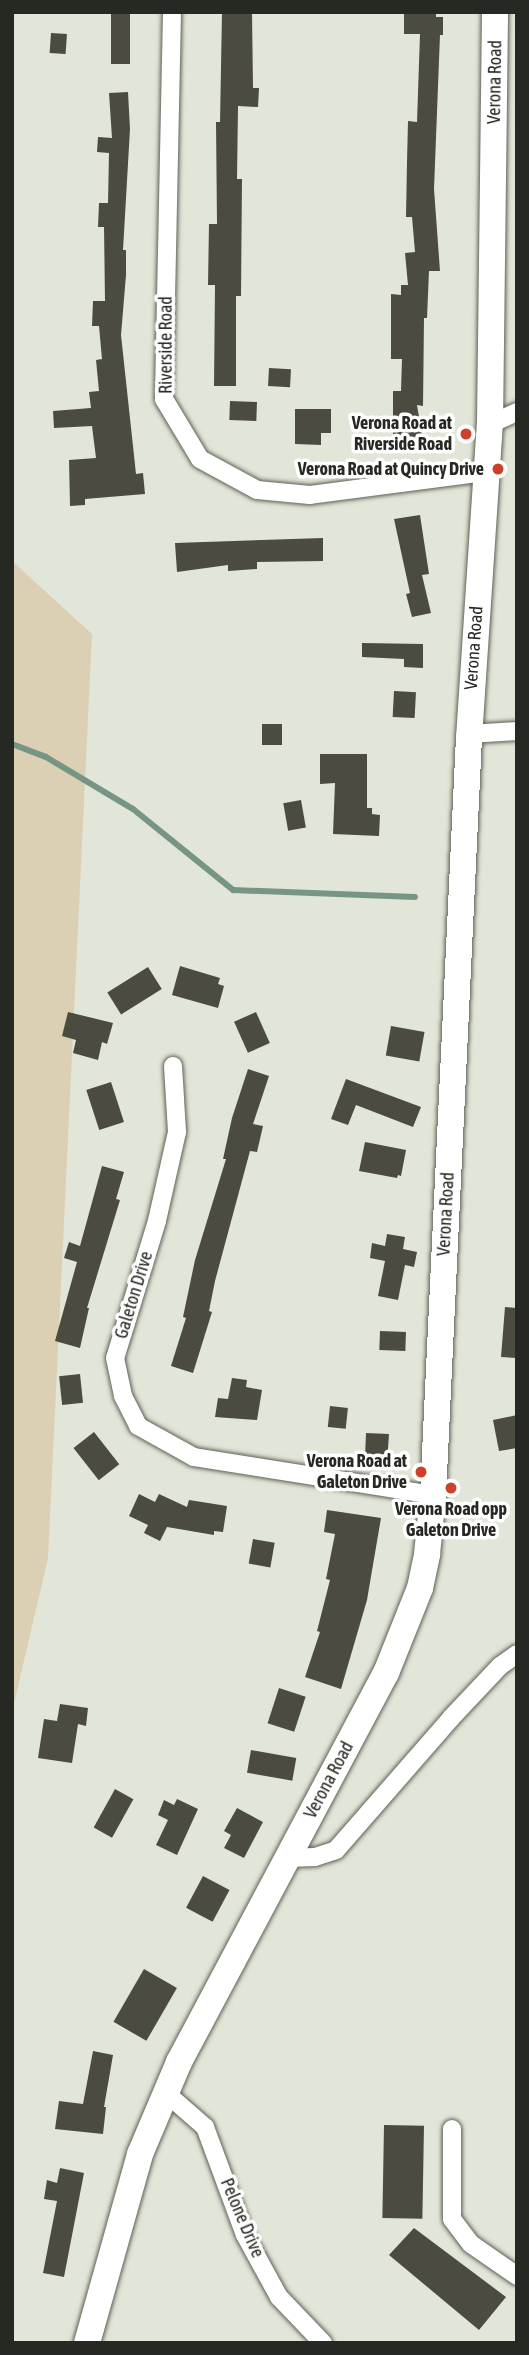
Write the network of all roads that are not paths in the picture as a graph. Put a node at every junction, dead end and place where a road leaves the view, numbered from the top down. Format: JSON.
{"nodes":[{"id":1,"x":172,"y":12,"type":"edge"},
{"id":2,"x":495,"y":12,"type":"edge"},
{"id":3,"x":517,"y":412,"type":"edge"},
{"id":4,"x":491,"y":424,"type":"junction"},
{"id":5,"x":485,"y":472,"type":"junction"},
{"id":6,"x":517,"y":731,"type":"edge"},
{"id":7,"x":469,"y":734,"type":"junction"},
{"id":8,"x":173,"y":1066,"type":"dead end"},
{"id":9,"x":433,"y":1495,"type":"junction"},
{"id":10,"x":517,"y":1654,"type":"edge"},
{"id":11,"x":287,"y":1858,"type":"junction"},
{"id":12,"x":166,"y":2092,"type":"junction"},
{"id":13,"x":452,"y":2129,"type":"dead end"},
{"id":14,"x":517,"y":2276,"type":"edge"},
{"id":15,"x":87,"y":2343,"type":"edge"},
{"id":16,"x":323,"y":2343,"type":"edge"}],
"edges":[{"from":1,"to":5,"type":"street","name":"Riverside Road"},
{"from":2,"to":4,"type":"street","name":"Verona Road"},
{"from":3,"to":4,"type":"street"},
{"from":4,"to":5,"type":"street","name":"Verona Road"},
{"from":5,"to":7,"type":"street","name":"Verona Road"},
{"from":6,"to":7,"type":"street"},
{"from":7,"to":9,"type":"street","name":"Verona Road"},
{"from":8,"to":9,"type":"street","name":"Galeton Drive"},
{"from":9,"to":11,"type":"street","name":"Verona Road"},
{"from":10,"to":11,"type":"street"},
{"from":11,"to":12,"type":"street","name":"Verona Road"},
{"from":12,"to":15,"type":"street","name":"Verona Road"},
{"from":12,"to":16,"type":"street","name":"Pelone Drive"},
{"from":13,"to":14,"type":"street"}]}
